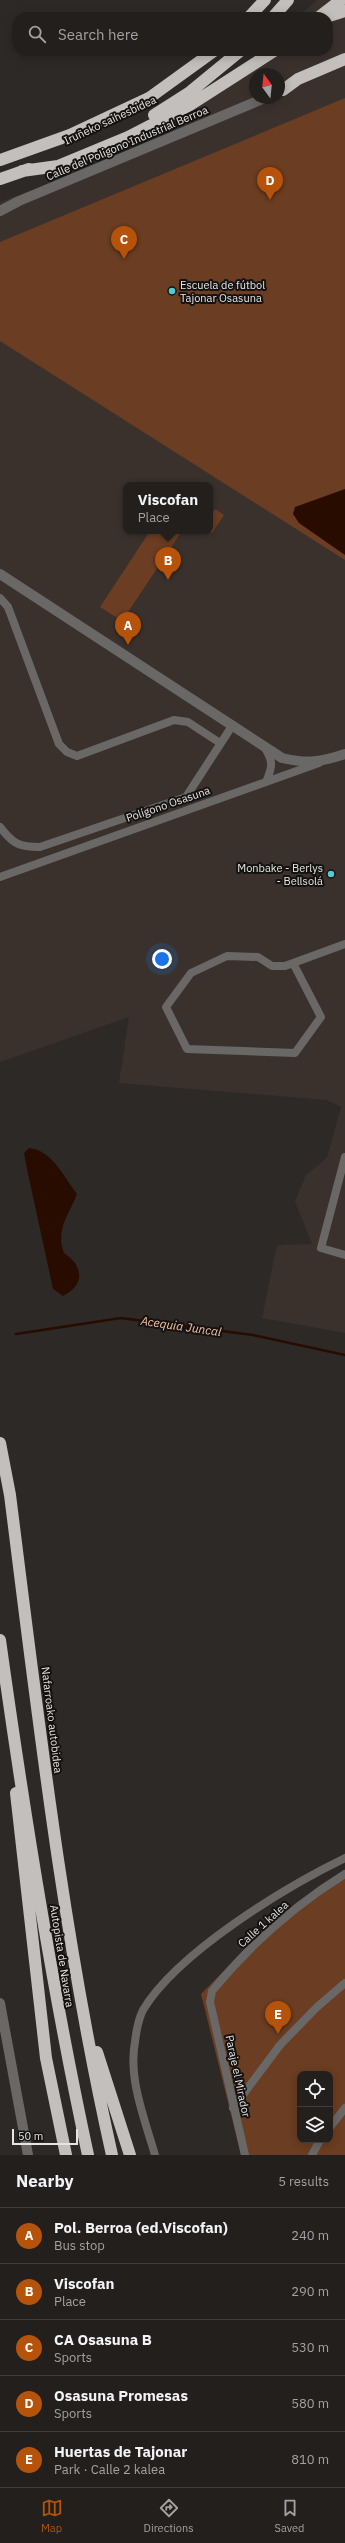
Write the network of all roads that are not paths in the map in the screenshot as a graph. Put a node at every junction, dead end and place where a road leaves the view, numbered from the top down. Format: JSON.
{"nodes":[{"id":1,"x":265,"y":0,"type":"edge"},
{"id":2,"x":288,"y":0,"type":"edge"},
{"id":3,"x":341,"y":0,"type":"edge"},
{"id":4,"x":345,"y":11,"type":"edge"},
{"id":5,"x":253,"y":12,"type":"edge"},
{"id":6,"x":277,"y":12,"type":"edge"},
{"id":7,"x":325,"y":12,"type":"edge"},
{"id":8,"x":333,"y":15,"type":"edge"},
{"id":9,"x":207,"y":56,"type":"edge"},
{"id":10,"x":234,"y":56,"type":"edge"},
{"id":11,"x":266,"y":56,"type":"edge"},
{"id":12,"x":345,"y":59,"type":"edge"},
{"id":13,"x":345,"y":64,"type":"edge"},
{"id":14,"x":285,"y":88,"type":"edge"},
{"id":15,"x":285,"y":89,"type":"edge"},
{"id":16,"x":251,"y":104,"type":"edge"},
{"id":17,"x":0,"y":160,"type":"edge"},
{"id":18,"x":22,"y":171,"type":"junction"},
{"id":19,"x":0,"y":179,"type":"edge"},
{"id":20,"x":0,"y":211,"type":"edge"},
{"id":21,"x":0,"y":574,"type":"edge"},
{"id":22,"x":0,"y":598,"type":"edge"},
{"id":23,"x":232,"y":726,"type":"junction"},
{"id":24,"x":220,"y":743,"type":"junction"},
{"id":25,"x":265,"y":748,"type":"junction"},
{"id":26,"x":345,"y":754,"type":"edge"},
{"id":27,"x":320,"y":762,"type":"junction"},
{"id":28,"x":266,"y":782,"type":"junction"},
{"id":29,"x":0,"y":828,"type":"edge"},
{"id":30,"x":0,"y":877,"type":"edge"},
{"id":31,"x":345,"y":944,"type":"edge"},
{"id":32,"x":293,"y":963,"type":"junction"},
{"id":33,"x":345,"y":1156,"type":"edge"},
{"id":34,"x":345,"y":1255,"type":"edge"},
{"id":35,"x":0,"y":1443,"type":"edge"},
{"id":36,"x":0,"y":1640,"type":"edge"},
{"id":37,"x":16,"y":1760,"type":"junction"},
{"id":38,"x":345,"y":1858,"type":"edge"},
{"id":39,"x":345,"y":1874,"type":"edge"},
{"id":40,"x":345,"y":1983,"type":"edge"},
{"id":41,"x":81,"y":2000,"type":"junction"},
{"id":42,"x":210,"y":2002,"type":"joint"},
{"id":43,"x":0,"y":2003,"type":"edge"},
{"id":44,"x":1,"y":2016,"type":"edge"},
{"id":45,"x":45,"y":2039,"type":"junction"},
{"id":46,"x":233,"y":2108,"type":"junction"},
{"id":47,"x":345,"y":2108,"type":"edge"},
{"id":48,"x":333,"y":2123,"type":"edge"},
{"id":49,"x":318,"y":2143,"type":"edge"},
{"id":50,"x":28,"y":2155,"type":"edge"},
{"id":51,"x":66,"y":2155,"type":"edge"},
{"id":52,"x":71,"y":2155,"type":"edge"},
{"id":53,"x":88,"y":2155,"type":"edge"},
{"id":54,"x":112,"y":2155,"type":"edge"},
{"id":55,"x":130,"y":2155,"type":"edge"},
{"id":56,"x":155,"y":2155,"type":"edge"},
{"id":57,"x":245,"y":2155,"type":"edge"},
{"id":58,"x":312,"y":2155,"type":"edge"}],
"edges":[{"from":1,"to":5,"type":"highway"},
{"from":2,"to":6,"type":"highway"},
{"from":3,"to":7,"type":"highway"},
{"from":4,"to":8,"type":"highway"},
{"from":9,"to":17,"type":"highway","name":"Iruñeko saihesbidea"},
{"from":10,"to":18,"type":"highway","name":"Iruñeko saihesbidea"},
{"from":11,"to":18,"type":"highway"},
{"from":12,"to":14,"type":"highway"},
{"from":13,"to":15,"type":"street"},
{"from":16,"to":20,"type":"street","name":"Calle del Poligono Industrial Berroa"},
{"from":18,"to":19,"type":"highway","name":"Iruñeko saihesbidea"},
{"from":21,"to":23,"type":"street"},
{"from":22,"to":24,"type":"street"},
{"from":23,"to":24,"type":"street"},
{"from":23,"to":25,"type":"street"},
{"from":24,"to":29,"type":"street"},
{"from":25,"to":27,"type":"street"},
{"from":25,"to":28,"type":"street"},
{"from":26,"to":27,"type":"street","name":"Polígono Osasuna"},
{"from":27,"to":28,"type":"street","name":"Polígono Osasuna"},
{"from":28,"to":30,"type":"street","name":"Polígono Osasuna"},
{"from":31,"to":32,"type":"street"},
{"from":32,"to":32,"type":"street"},
{"from":33,"to":34,"type":"street"},
{"from":35,"to":41,"type":"highway","name":"Nafarroako autobidea"},
{"from":36,"to":37,"type":"highway"},
{"from":37,"to":45,"type":"highway"},
{"from":37,"to":53,"type":"highway","name":"Autopista de Navarra"},
{"from":38,"to":56,"type":"street"},
{"from":39,"to":42,"type":"street","name":"Calle 1 kalea"},
{"from":40,"to":46,"type":"street"},
{"from":41,"to":54,"type":"highway","name":"Autopista de Navarra"},
{"from":41,"to":55,"type":"highway"},
{"from":42,"to":46,"type":"street","name":"Paraje el Mirador"},
{"from":43,"to":44,"type":"street"},
{"from":44,"to":50,"type":"street"},
{"from":45,"to":51,"type":"highway"},
{"from":45,"to":52,"type":"highway"},
{"from":46,"to":57,"type":"street","name":"Paraje el Mirador"},
{"from":47,"to":48,"type":"street"},
{"from":49,"to":58,"type":"street"}]}
